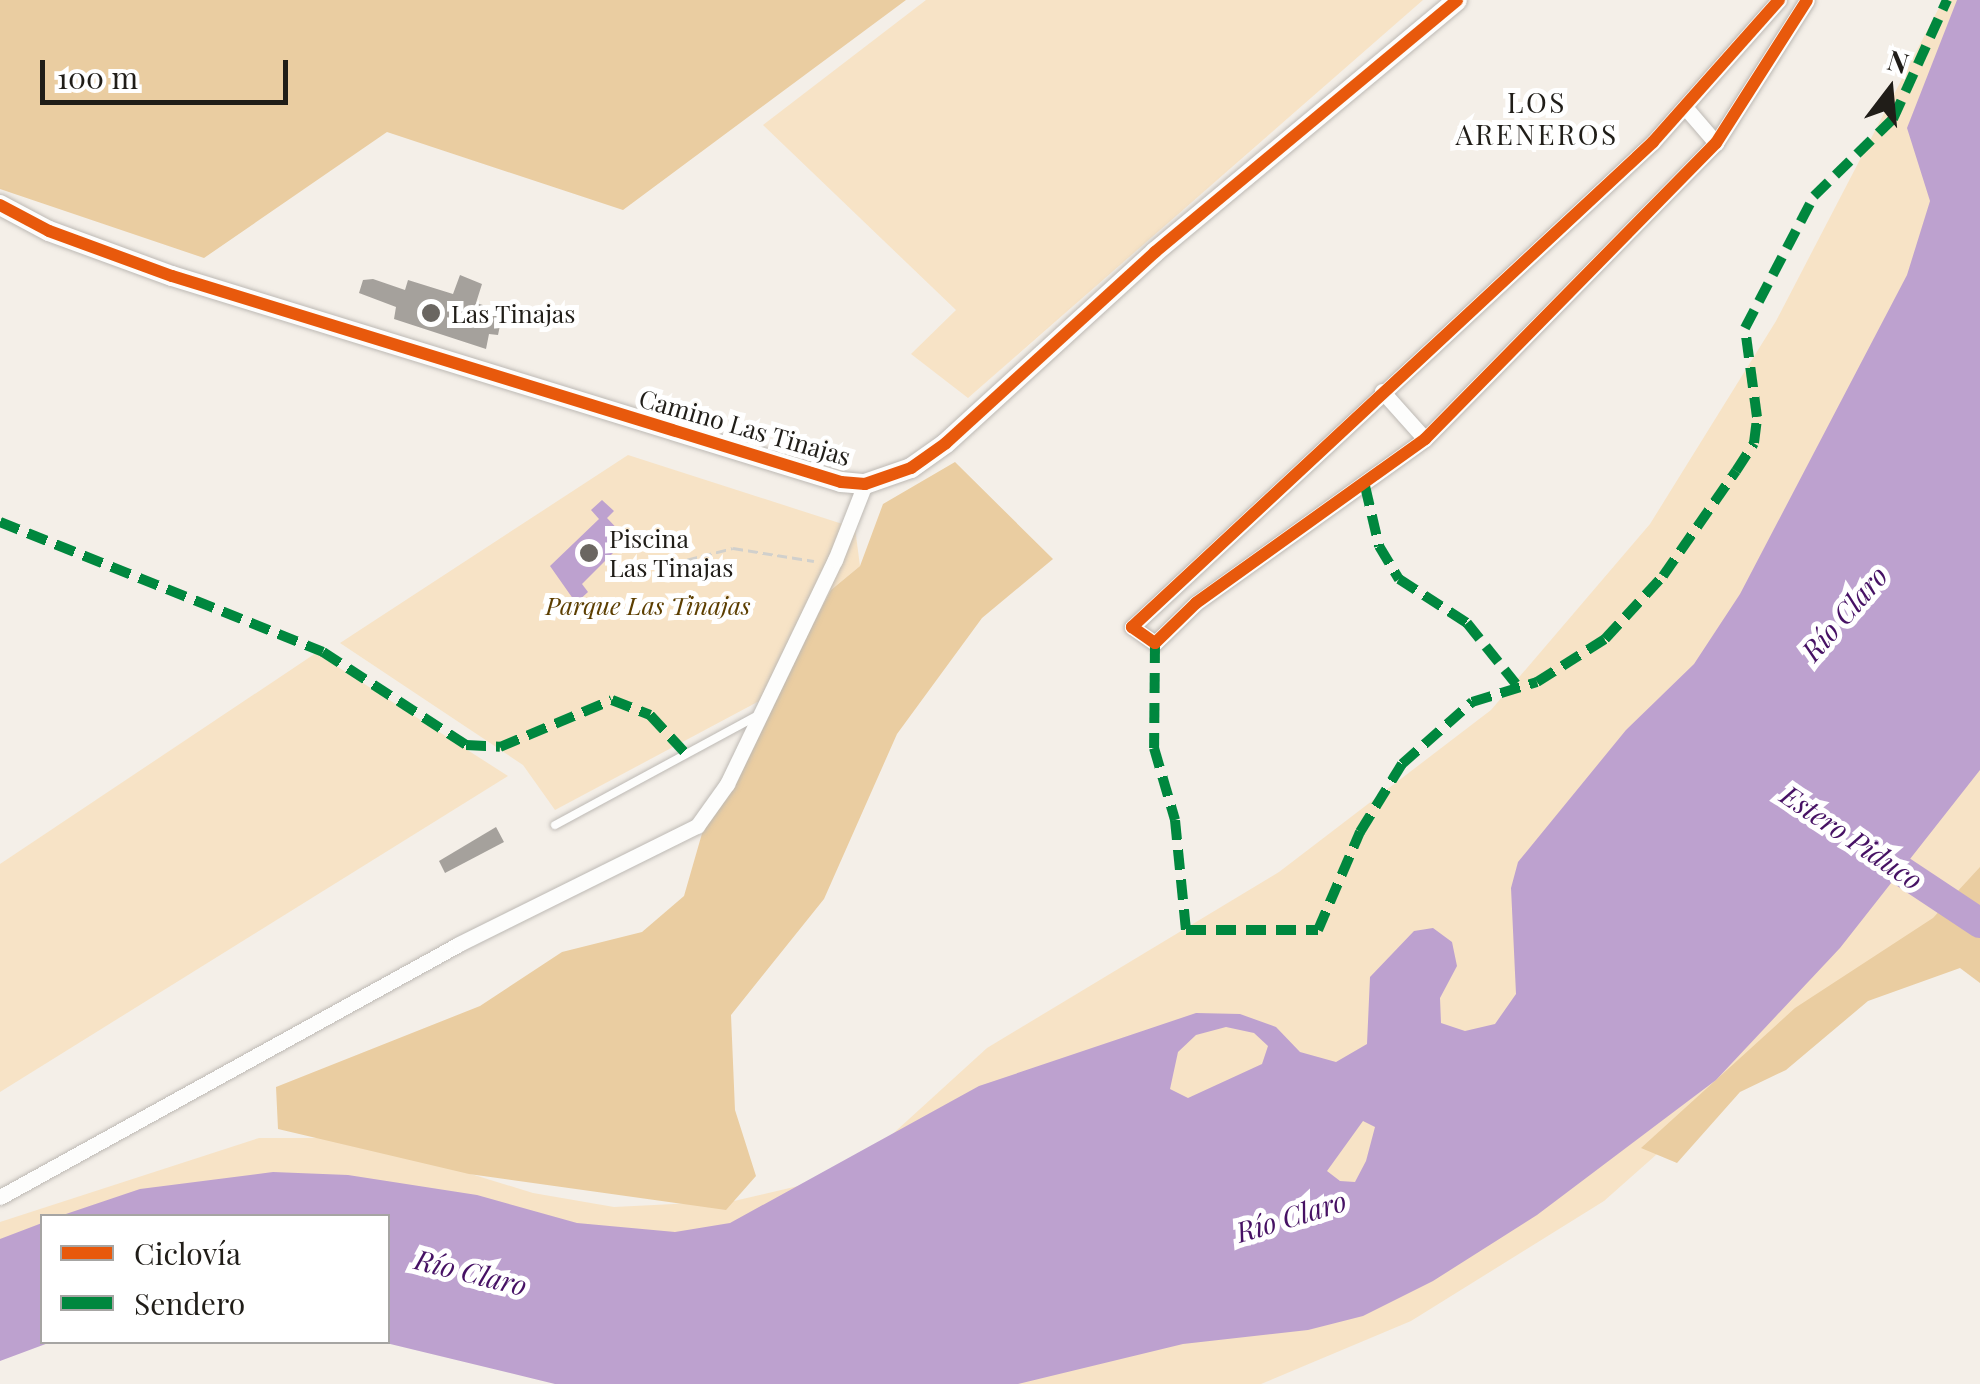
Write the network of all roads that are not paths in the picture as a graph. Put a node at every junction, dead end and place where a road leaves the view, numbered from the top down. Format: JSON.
{"nodes":[{"id":1,"x":1457,"y":0,"type":"edge"},
{"id":2,"x":1779,"y":0,"type":"edge"},
{"id":3,"x":1807,"y":0,"type":"edge"},
{"id":4,"x":1685,"y":107,"type":"junction"},
{"id":5,"x":1716,"y":143,"type":"junction"},
{"id":6,"x":0,"y":205,"type":"edge"},
{"id":7,"x":1382,"y":391,"type":"junction"},
{"id":8,"x":1426,"y":439,"type":"junction"},
{"id":9,"x":865,"y":484,"type":"junction"},
{"id":10,"x":755,"y":717,"type":"junction"},
{"id":11,"x":555,"y":825,"type":"dead end"},
{"id":12,"x":0,"y":1197,"type":"edge"}],
"edges":[{"from":1,"to":9,"type":"street","name":"Camino Las Tinajas"},
{"from":2,"to":4,"type":"street"},
{"from":3,"to":5,"type":"street"},
{"from":4,"to":5,"type":"street"},
{"from":4,"to":7,"type":"street"},
{"from":5,"to":8,"type":"street"},
{"from":6,"to":9,"type":"street","name":"Camino Las Tinajas"},
{"from":7,"to":8,"type":"street"},
{"from":7,"to":8,"type":"street"},
{"from":9,"to":10,"type":"street"},
{"from":10,"to":11,"type":"lane"},
{"from":10,"to":12,"type":"street"}]}
